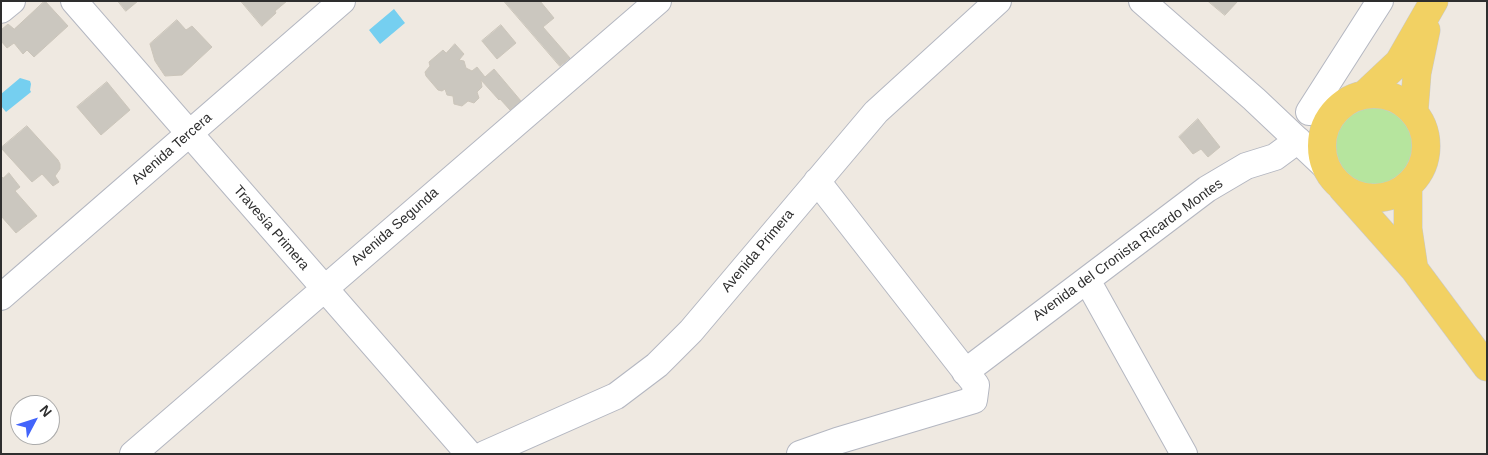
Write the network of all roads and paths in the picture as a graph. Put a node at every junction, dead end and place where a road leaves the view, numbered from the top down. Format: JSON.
{"nodes":[{"id":1,"x":12,"y":1,"type":"edge"},
{"id":2,"x":74,"y":1,"type":"edge"},
{"id":3,"x":342,"y":1,"type":"edge"},
{"id":4,"x":658,"y":1,"type":"edge"},
{"id":5,"x":998,"y":1,"type":"edge"},
{"id":6,"x":1142,"y":1,"type":"edge"},
{"id":7,"x":1380,"y":1,"type":"edge"},
{"id":8,"x":1433,"y":4,"type":"edge"},
{"id":9,"x":1,"y":10,"type":"edge"},
{"id":10,"x":1365,"y":94,"type":"junction"},
{"id":11,"x":1254,"y":99,"type":"junction"},
{"id":12,"x":1414,"y":112,"type":"junction"},
{"id":13,"x":1321,"y":114,"type":"junction"},
{"id":14,"x":189,"y":134,"type":"junction"},
{"id":15,"x":1298,"y":140,"type":"junction"},
{"id":16,"x":1331,"y":174,"type":"junction"},
{"id":17,"x":817,"y":181,"type":"junction"},
{"id":18,"x":1408,"y":186,"type":"junction"},
{"id":19,"x":1414,"y":269,"type":"junction"},
{"id":20,"x":1087,"y":280,"type":"junction"},
{"id":21,"x":324,"y":288,"type":"junction"},
{"id":22,"x":1,"y":297,"type":"edge"},
{"id":23,"x":1487,"y":367,"type":"edge"},
{"id":24,"x":965,"y":372,"type":"junction"},
{"id":25,"x":133,"y":454,"type":"edge"},
{"id":26,"x":470,"y":454,"type":"edge"},
{"id":27,"x":486,"y":454,"type":"edge"},
{"id":28,"x":800,"y":454,"type":"edge"},
{"id":29,"x":1184,"y":454,"type":"edge"}],
"edges":[{"from":1,"to":9,"type":"street"},
{"from":2,"to":14,"type":"street","name":"Travesía Primera"},
{"from":3,"to":14,"type":"street","name":"Avenida Tercera"},
{"from":4,"to":21,"type":"street","name":"Avenida Segunda"},
{"from":5,"to":17,"type":"street","name":"Avenida Primera"},
{"from":6,"to":11,"type":"street"},
{"from":7,"to":13,"type":"street"},
{"from":8,"to":10,"type":"main road"},
{"from":8,"to":12,"type":"main road"},
{"from":10,"to":12,"type":"main road"},
{"from":10,"to":13,"type":"main road"},
{"from":11,"to":13,"type":"street"},
{"from":11,"to":15,"type":"street"},
{"from":12,"to":18,"type":"main road"},
{"from":13,"to":16,"type":"main road"},
{"from":14,"to":21,"type":"street","name":"Travesía Primera"},
{"from":14,"to":22,"type":"street","name":"Avenida Tercera"},
{"from":15,"to":16,"type":"street"},
{"from":15,"to":20,"type":"street","name":"Avenida del Cronista Ricardo Montes"},
{"from":16,"to":18,"type":"main road"},
{"from":16,"to":19,"type":"main road"},
{"from":17,"to":24,"type":"street"},
{"from":17,"to":27,"type":"street","name":"Avenida Primera"},
{"from":18,"to":19,"type":"main road"},
{"from":19,"to":23,"type":"main road"},
{"from":20,"to":24,"type":"street","name":"Avenida del Cronista Ricardo Montes"},
{"from":20,"to":29,"type":"street"},
{"from":21,"to":25,"type":"street","name":"Avenida Segunda"},
{"from":21,"to":26,"type":"street","name":"Travesía Primera"},
{"from":24,"to":28,"type":"street"}]}
